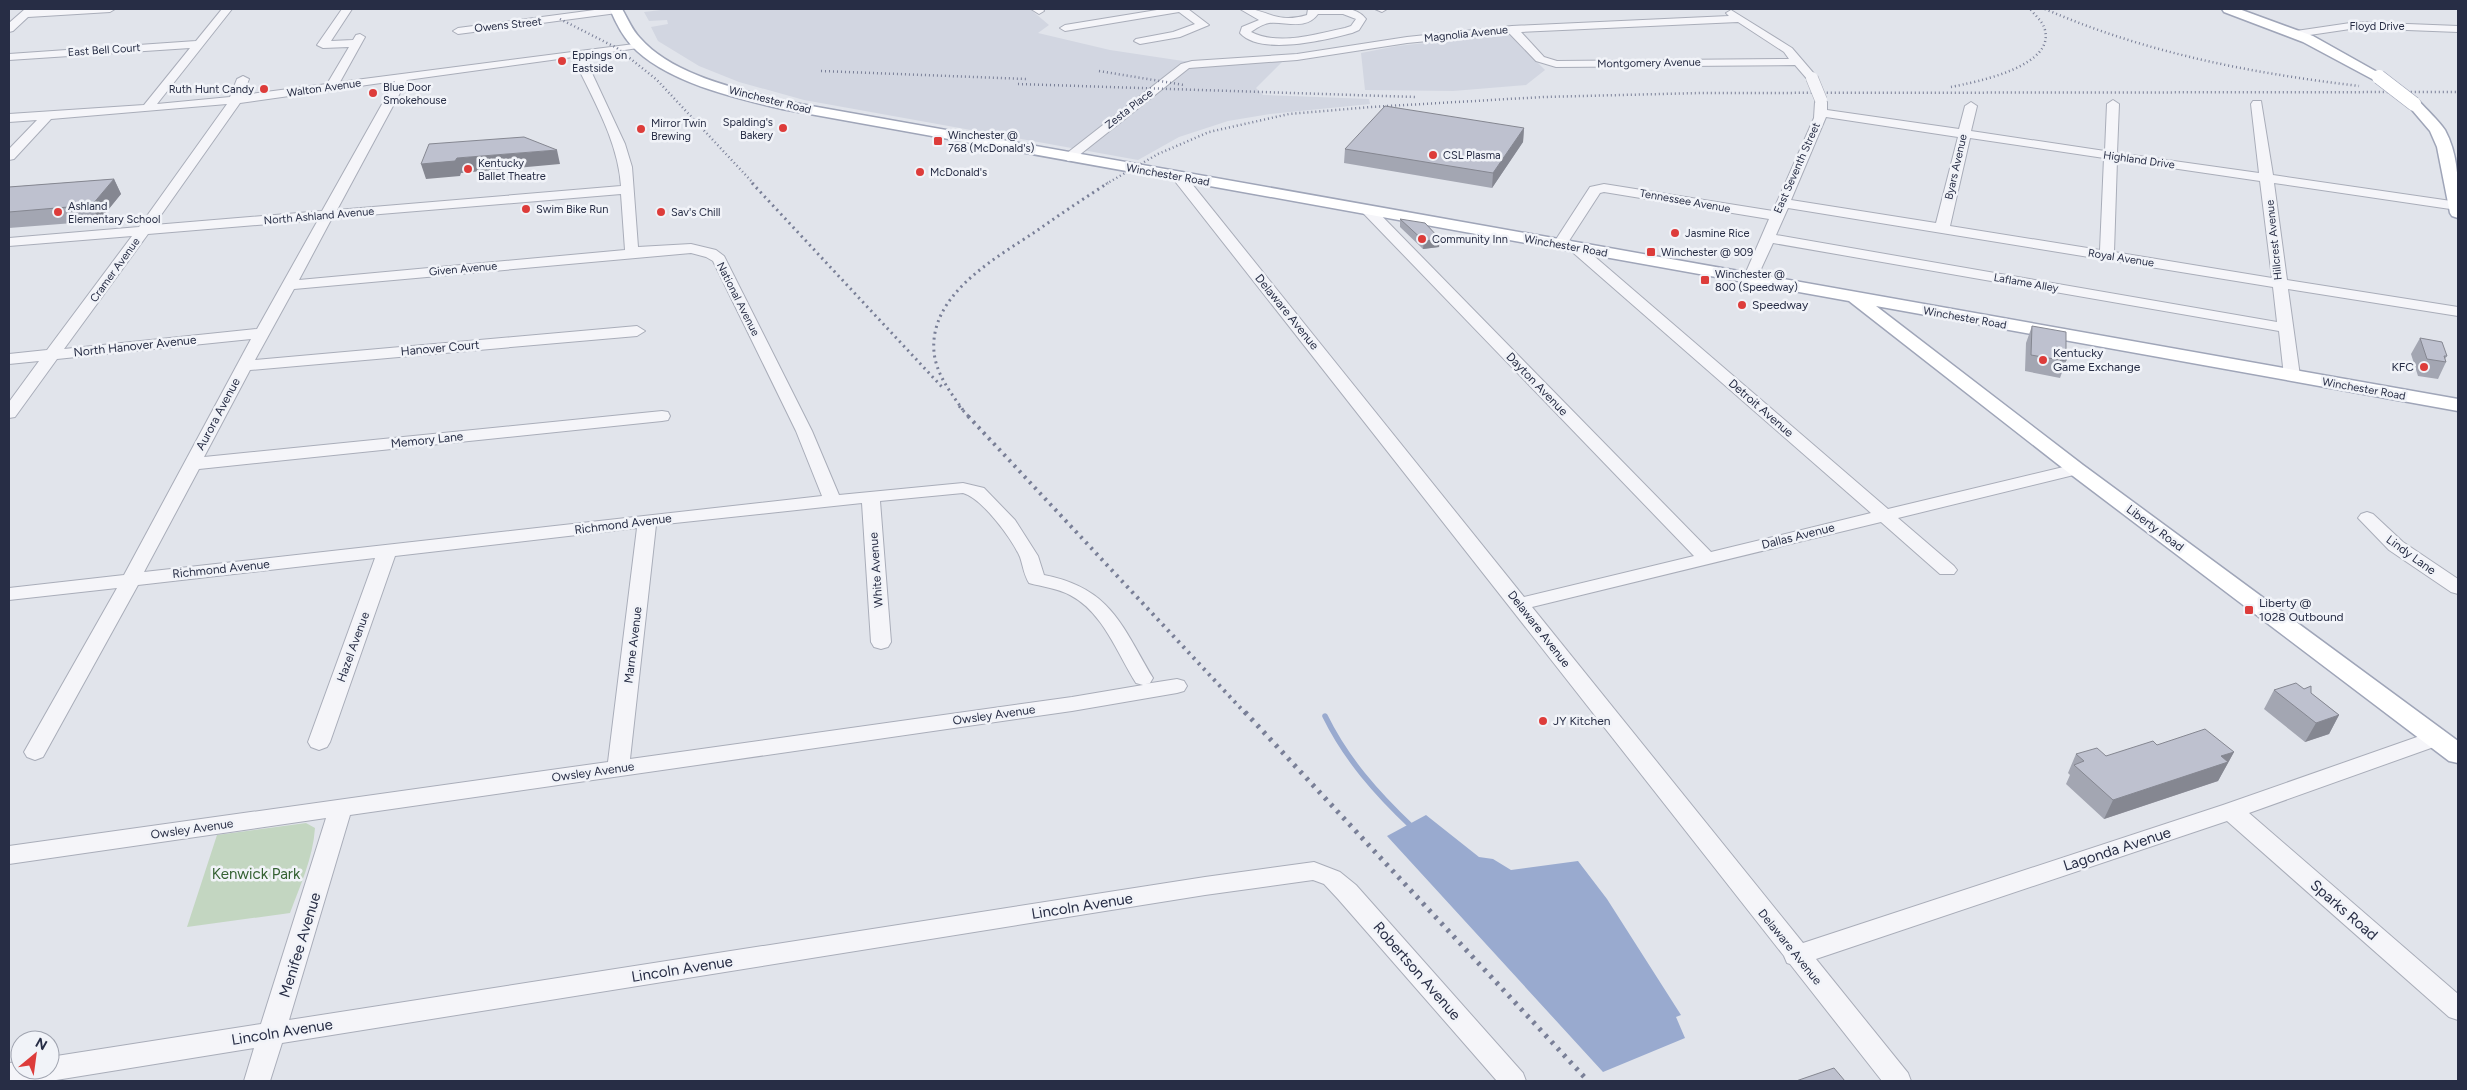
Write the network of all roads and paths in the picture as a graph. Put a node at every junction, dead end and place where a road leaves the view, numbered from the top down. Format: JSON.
{"nodes":[{"id":1,"x":110,"y":9,"type":"edge"},
{"id":2,"x":227,"y":9,"type":"edge"},
{"id":3,"x":347,"y":9,"type":"edge"},
{"id":4,"x":1104,"y":9,"type":"edge"},
{"id":5,"x":1124,"y":9,"type":"edge"},
{"id":6,"x":1181,"y":9,"type":"edge"},
{"id":7,"x":1245,"y":9,"type":"edge"},
{"id":8,"x":1724,"y":9,"type":"edge"},
{"id":9,"x":2228,"y":9,"type":"edge"},
{"id":10,"x":617,"y":10,"type":"edge"},
{"id":11,"x":1313,"y":10,"type":"edge"},
{"id":12,"x":28,"y":11,"type":"edge"},
{"id":13,"x":1134,"y":16,"type":"junction"},
{"id":14,"x":1054,"y":19,"type":"dead end"},
{"id":15,"x":1117,"y":19,"type":"junction"},
{"id":16,"x":1742,"y":19,"type":"junction"},
{"id":17,"x":1267,"y":20,"type":"junction"},
{"id":18,"x":1065,"y":28,"type":"junction"},
{"id":19,"x":9,"y":29,"type":"edge"},
{"id":20,"x":1512,"y":29,"type":"junction"},
{"id":21,"x":2458,"y":29,"type":"edge"},
{"id":22,"x":458,"y":30,"type":"dead end"},
{"id":23,"x":2296,"y":34,"type":"junction"},
{"id":24,"x":1076,"y":37,"type":"dead end"},
{"id":25,"x":358,"y":40,"type":"joint"},
{"id":26,"x":1140,"y":42,"type":"dead end"},
{"id":27,"x":199,"y":44,"type":"junction"},
{"id":28,"x":638,"y":45,"type":"junction"},
{"id":29,"x":577,"y":54,"type":"junction"},
{"id":30,"x":9,"y":57,"type":"edge"},
{"id":31,"x":1800,"y":62,"type":"junction"},
{"id":32,"x":1192,"y":64,"type":"joint"},
{"id":33,"x":403,"y":77,"type":"junction"},
{"id":34,"x":243,"y":80,"type":"dead end"},
{"id":35,"x":331,"y":87,"type":"junction"},
{"id":36,"x":235,"y":100,"type":"junction"},
{"id":37,"x":2113,"y":104,"type":"dead end"},
{"id":38,"x":2257,"y":104,"type":"dead end"},
{"id":39,"x":1971,"y":106,"type":"dead end"},
{"id":40,"x":1821,"y":107,"type":"junction"},
{"id":41,"x":148,"y":108,"type":"junction"},
{"id":42,"x":48,"y":115,"type":"junction"},
{"id":43,"x":9,"y":118,"type":"edge"},
{"id":44,"x":1964,"y":134,"type":"junction"},
{"id":45,"x":9,"y":156,"type":"edge"},
{"id":46,"x":2110,"y":156,"type":"junction"},
{"id":47,"x":1068,"y":157,"type":"junction"},
{"id":48,"x":2454,"y":165,"type":"edge"},
{"id":49,"x":1179,"y":177,"type":"junction"},
{"id":50,"x":2268,"y":179,"type":"junction"},
{"id":51,"x":629,"y":189,"type":"junction"},
{"id":52,"x":1784,"y":203,"type":"junction"},
{"id":53,"x":1368,"y":210,"type":"junction"},
{"id":54,"x":2458,"y":210,"type":"edge"},
{"id":55,"x":328,"y":215,"type":"junction"},
{"id":56,"x":1776,"y":216,"type":"junction"},
{"id":57,"x":1942,"y":229,"type":"junction"},
{"id":58,"x":143,"y":231,"type":"junction"},
{"id":59,"x":1766,"y":238,"type":"junction"},
{"id":60,"x":9,"y":242,"type":"edge"},
{"id":61,"x":1567,"y":246,"type":"junction"},
{"id":62,"x":638,"y":253,"type":"junction"},
{"id":63,"x":2107,"y":255,"type":"junction"},
{"id":64,"x":1750,"y":279,"type":"junction"},
{"id":65,"x":2279,"y":284,"type":"junction"},
{"id":66,"x":288,"y":285,"type":"junction"},
{"id":67,"x":1856,"y":298,"type":"junction"},
{"id":68,"x":2458,"y":312,"type":"edge"},
{"id":69,"x":2285,"y":328,"type":"junction"},
{"id":70,"x":637,"y":331,"type":"dead end"},
{"id":71,"x":262,"y":333,"type":"junction"},
{"id":72,"x":52,"y":354,"type":"junction"},
{"id":73,"x":9,"y":359,"type":"edge"},
{"id":74,"x":244,"y":366,"type":"junction"},
{"id":75,"x":2292,"y":376,"type":"junction"},
{"id":76,"x":2458,"y":406,"type":"edge"},
{"id":77,"x":9,"y":413,"type":"edge"},
{"id":78,"x":662,"y":416,"type":"dead end"},
{"id":79,"x":192,"y":464,"type":"junction"},
{"id":80,"x":2076,"y":469,"type":"junction"},
{"id":81,"x":871,"y":497,"type":"junction"},
{"id":82,"x":832,"y":501,"type":"junction"},
{"id":83,"x":1884,"y":515,"type":"junction"},
{"id":84,"x":2367,"y":518,"type":"dead end"},
{"id":85,"x":648,"y":521,"type":"junction"},
{"id":86,"x":387,"y":552,"type":"junction"},
{"id":87,"x":1707,"y":558,"type":"junction"},
{"id":88,"x":1947,"y":570,"type":"dead end"},
{"id":89,"x":132,"y":578,"type":"junction"},
{"id":90,"x":2458,"y":588,"type":"edge"},
{"id":91,"x":9,"y":594,"type":"edge"},
{"id":92,"x":1520,"y":604,"type":"junction"},
{"id":93,"x":881,"y":642,"type":"dead end"},
{"id":94,"x":1143,"y":678,"type":"dead end"},
{"id":95,"x":1177,"y":686,"type":"dead end"},
{"id":96,"x":2437,"y":738,"type":"junction"},
{"id":97,"x":319,"y":742,"type":"dead end"},
{"id":98,"x":35,"y":752,"type":"dead end"},
{"id":99,"x":2458,"y":754,"type":"edge"},
{"id":100,"x":618,"y":768,"type":"junction"},
{"id":101,"x":341,"y":808,"type":"junction"},
{"id":102,"x":2230,"y":811,"type":"junction"},
{"id":103,"x":9,"y":855,"type":"edge"},
{"id":104,"x":1314,"y":871,"type":"joint"},
{"id":105,"x":1796,"y":956,"type":"junction"},
{"id":106,"x":2458,"y":1009,"type":"edge"},
{"id":107,"x":273,"y":1033,"type":"junction"},
{"id":108,"x":60,"y":1067,"type":"edge"},
{"id":109,"x":257,"y":1081,"type":"edge"},
{"id":110,"x":1513,"y":1081,"type":"edge"},
{"id":111,"x":1898,"y":1081,"type":"edge"}],
"edges":[{"from":1,"to":12,"type":"street"},
{"from":2,"to":27,"type":"street"},
{"from":3,"to":25,"type":"street"},
{"from":4,"to":15,"type":"street"},
{"from":5,"to":13,"type":"street"},
{"from":6,"to":13,"type":"street"},
{"from":6,"to":26,"type":"street"},
{"from":7,"to":17,"type":"street"},
{"from":8,"to":16,"type":"street"},
{"from":9,"to":23,"type":"main road"},
{"from":10,"to":22,"type":"street","name":"Owens Street"},
{"from":10,"to":28,"type":"main road","name":"Winchester Road"},
{"from":11,"to":17,"type":"street"},
{"from":11,"to":17,"type":"street"},
{"from":12,"to":19,"type":"street"},
{"from":13,"to":15,"type":"street"},
{"from":14,"to":18,"type":"street"},
{"from":15,"to":18,"type":"street"},
{"from":16,"to":20,"type":"street","name":"Magnolia Avenue"},
{"from":16,"to":31,"type":"street"},
{"from":18,"to":24,"type":"street"},
{"from":20,"to":31,"type":"street","name":"Montgomery Avenue"},
{"from":20,"to":32,"type":"street","name":"Magnolia Avenue"},
{"from":21,"to":23,"type":"street","name":"Floyd Drive"},
{"from":23,"to":48,"type":"main road","bridge":true},
{"from":25,"to":35,"type":"street"},
{"from":27,"to":30,"type":"street","name":"East Bell Court"},
{"from":27,"to":41,"type":"street"},
{"from":28,"to":29,"type":"street","name":"Walton Avenue"},
{"from":28,"to":47,"type":"main road","name":"Winchester Road"},
{"from":29,"to":33,"type":"street","name":"Walton Avenue"},
{"from":29,"to":51,"type":"street"},
{"from":31,"to":40,"type":"street","bridge":true},
{"from":32,"to":47,"type":"street","name":"Zesta Place"},
{"from":33,"to":35,"type":"street","name":"Walton Avenue"},
{"from":33,"to":55,"type":"street","name":"Aurora Avenue"},
{"from":34,"to":36,"type":"street","name":"Cramer Avenue"},
{"from":35,"to":36,"type":"street","name":"Walton Avenue"},
{"from":36,"to":41,"type":"street","name":"Walton Avenue"},
{"from":36,"to":58,"type":"street","name":"Cramer Avenue"},
{"from":37,"to":46,"type":"street"},
{"from":38,"to":50,"type":"street","name":"Hillcrest Avenue"},
{"from":39,"to":44,"type":"street","name":"Byars Avenue"},
{"from":40,"to":44,"type":"street","name":"Highland Drive"},
{"from":40,"to":52,"type":"street","name":"East Seventh Street"},
{"from":41,"to":42,"type":"street","name":"Walton Avenue"},
{"from":42,"to":43,"type":"street","name":"Walton Avenue"},
{"from":42,"to":45,"type":"street"},
{"from":44,"to":46,"type":"street","name":"Highland Drive"},
{"from":44,"to":57,"type":"street","name":"Byars Avenue"},
{"from":46,"to":50,"type":"street","name":"Highland Drive"},
{"from":46,"to":63,"type":"street"},
{"from":47,"to":49,"type":"main road","name":"Winchester Road"},
{"from":48,"to":54,"type":"main road"},
{"from":49,"to":53,"type":"main road","name":"Winchester Road"},
{"from":49,"to":92,"type":"street","name":"Delaware Avenue"},
{"from":50,"to":54,"type":"street","name":"Highland Drive"},
{"from":50,"to":65,"type":"street","name":"Hillcrest Avenue"},
{"from":51,"to":55,"type":"street","name":"North Ashland Avenue"},
{"from":51,"to":62,"type":"street"},
{"from":52,"to":56,"type":"street","name":"East Seventh Street"},
{"from":52,"to":57,"type":"street","name":"Royal Avenue"},
{"from":53,"to":61,"type":"main road","name":"Winchester Road"},
{"from":53,"to":87,"type":"street","name":"Dayton Avenue"},
{"from":55,"to":58,"type":"street","name":"North Ashland Avenue"},
{"from":55,"to":66,"type":"street","name":"Aurora Avenue"},
{"from":56,"to":59,"type":"street","name":"East Seventh Street"},
{"from":56,"to":61,"type":"street","name":"Tennessee Avenue"},
{"from":57,"to":63,"type":"street","name":"Royal Avenue"},
{"from":58,"to":60,"type":"street","name":"North Ashland Avenue"},
{"from":58,"to":72,"type":"street","name":"Cramer Avenue"},
{"from":59,"to":64,"type":"street","name":"East Seventh Street"},
{"from":59,"to":69,"type":"street","name":"Laflame Alley"},
{"from":61,"to":64,"type":"main road","name":"Winchester Road"},
{"from":61,"to":83,"type":"street","name":"Detroit Avenue"},
{"from":62,"to":66,"type":"street","name":"Given Avenue"},
{"from":62,"to":82,"type":"street","name":"National Avenue"},
{"from":63,"to":65,"type":"street","name":"Royal Avenue"},
{"from":64,"to":67,"type":"main road","name":"Winchester Road"},
{"from":65,"to":68,"type":"street","name":"Royal Avenue"},
{"from":65,"to":69,"type":"street","name":"Hillcrest Avenue"},
{"from":66,"to":71,"type":"street","name":"Aurora Avenue"},
{"from":67,"to":75,"type":"main road","name":"Winchester Road"},
{"from":67,"to":80,"type":"main road","name":"Liberty Road"},
{"from":69,"to":75,"type":"street","name":"Hillcrest Avenue"},
{"from":70,"to":74,"type":"street","name":"Hanover Court"},
{"from":71,"to":72,"type":"street","name":"North Hanover Avenue"},
{"from":71,"to":74,"type":"street","name":"Aurora Avenue"},
{"from":72,"to":73,"type":"street","name":"North Hanover Avenue"},
{"from":72,"to":77,"type":"street","name":"Cramer Avenue"},
{"from":74,"to":79,"type":"street","name":"Aurora Avenue"},
{"from":75,"to":76,"type":"main road","name":"Winchester Road"},
{"from":78,"to":79,"type":"street","name":"Memory Lane"},
{"from":79,"to":89,"type":"street","name":"Aurora Avenue"},
{"from":80,"to":83,"type":"street","name":"Dallas Avenue"},
{"from":80,"to":96,"type":"main road","name":"Liberty Road"},
{"from":81,"to":82,"type":"street","name":"Richmond Avenue"},
{"from":81,"to":93,"type":"street","name":"White Avenue"},
{"from":81,"to":94,"type":"street","name":"Richmond Avenue"},
{"from":82,"to":85,"type":"street","name":"Richmond Avenue"},
{"from":83,"to":87,"type":"street","name":"Dallas Avenue"},
{"from":83,"to":88,"type":"street","name":"Detroit Avenue"},
{"from":84,"to":90,"type":"street","name":"Lindy Lane"},
{"from":85,"to":86,"type":"street","name":"Richmond Avenue"},
{"from":85,"to":100,"type":"street","name":"Marne Avenue"},
{"from":86,"to":89,"type":"street","name":"Richmond Avenue"},
{"from":86,"to":97,"type":"street","name":"Hazel Avenue"},
{"from":87,"to":92,"type":"street","name":"Dallas Avenue"},
{"from":89,"to":91,"type":"street","name":"Richmond Avenue"},
{"from":89,"to":98,"type":"street","name":"Aurora Avenue"},
{"from":92,"to":105,"type":"street","name":"Delaware Avenue"},
{"from":95,"to":100,"type":"street","name":"Owsley Avenue"},
{"from":96,"to":99,"type":"main road","name":"Liberty Road"},
{"from":96,"to":102,"type":"street","name":"Lagonda Avenue"},
{"from":100,"to":101,"type":"street","name":"Owsley Avenue"},
{"from":101,"to":103,"type":"street","name":"Owsley Avenue"},
{"from":101,"to":107,"type":"street","name":"Menifee Avenue"},
{"from":102,"to":105,"type":"street","name":"Lagonda Avenue"},
{"from":102,"to":106,"type":"street","name":"Sparks Road"},
{"from":104,"to":107,"type":"street","name":"Lincoln Avenue"},
{"from":104,"to":110,"type":"street","name":"Robertson Avenue"},
{"from":105,"to":111,"type":"street","name":"Delaware Avenue"},
{"from":107,"to":108,"type":"street","name":"Lincoln Avenue"},
{"from":107,"to":109,"type":"street","name":"Menifee Avenue"}]}
